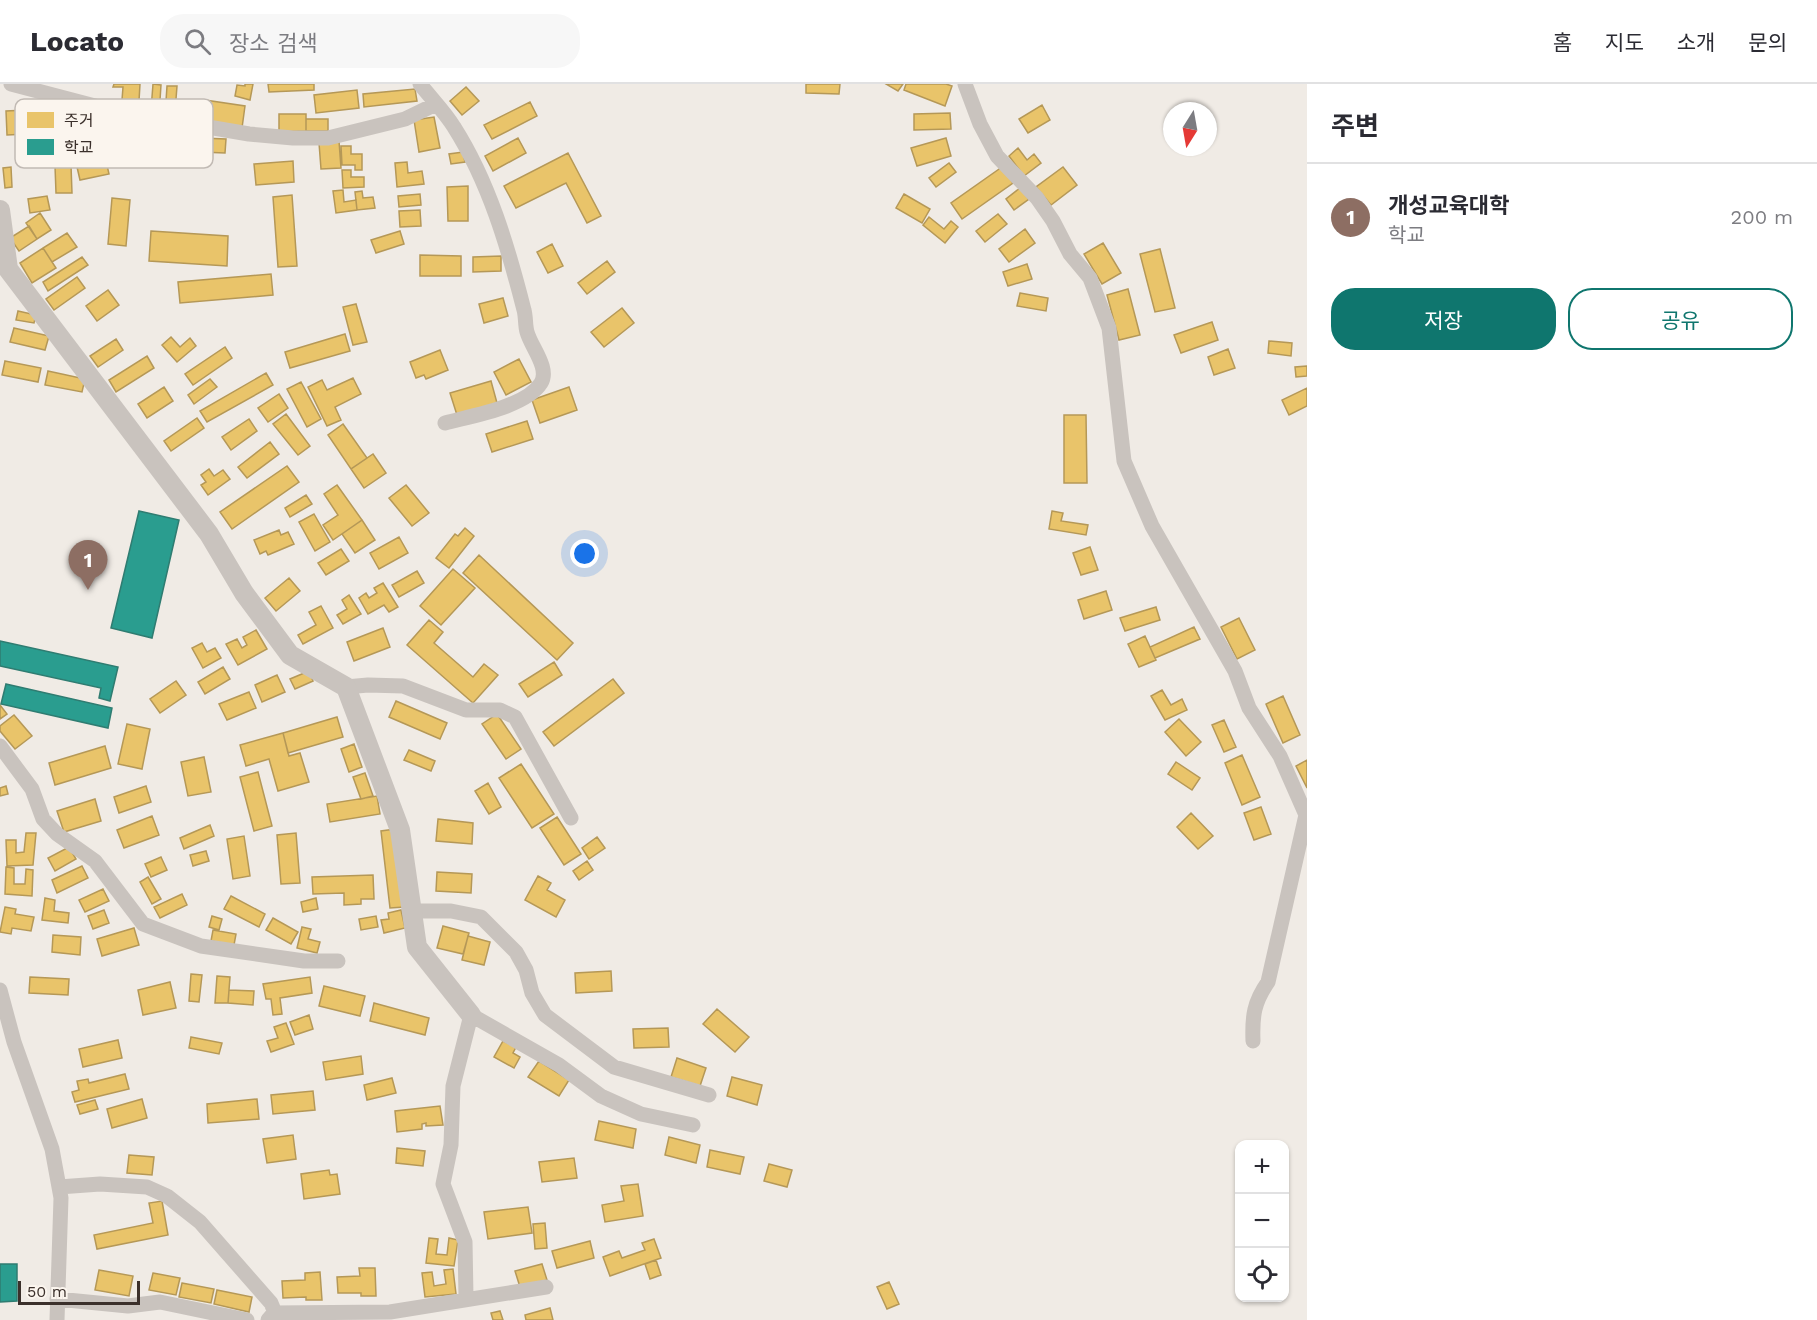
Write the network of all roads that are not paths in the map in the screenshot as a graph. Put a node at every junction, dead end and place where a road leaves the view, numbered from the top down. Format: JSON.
{"nodes":[{"id":1,"x":11,"y":84,"type":"edge"},
{"id":2,"x":420,"y":84,"type":"edge"},
{"id":3,"x":965,"y":84,"type":"edge"},
{"id":4,"x":68,"y":99,"type":"edge"},
{"id":5,"x":436,"y":104,"type":"junction"},
{"id":6,"x":213,"y":128,"type":"edge"},
{"id":7,"x":0,"y":210,"type":"edge"},
{"id":8,"x":4,"y":271,"type":"edge"},
{"id":9,"x":446,"y":423,"type":"dead end"},
{"id":10,"x":346,"y":687,"type":"junction"},
{"id":11,"x":0,"y":746,"type":"edge"},
{"id":12,"x":1306,"y":816,"type":"edge"},
{"id":13,"x":571,"y":818,"type":"dead end"},
{"id":14,"x":411,"y":911,"type":"junction"},
{"id":15,"x":338,"y":961,"type":"dead end"},
{"id":16,"x":0,"y":990,"type":"edge"},
{"id":17,"x":471,"y":1015,"type":"junction"},
{"id":18,"x":1253,"y":1041,"type":"dead end"},
{"id":19,"x":709,"y":1095,"type":"dead end"},
{"id":20,"x":693,"y":1125,"type":"dead end"},
{"id":21,"x":59,"y":1186,"type":"junction"},
{"id":22,"x":546,"y":1287,"type":"dead end"},
{"id":23,"x":466,"y":1298,"type":"junction"},
{"id":24,"x":57,"y":1299,"type":"junction"},
{"id":25,"x":274,"y":1318,"type":"edge"},
{"id":26,"x":57,"y":1320,"type":"edge"},
{"id":27,"x":247,"y":1320,"type":"edge"}],
"edges":[{"from":1,"to":4,"type":"street"},
{"from":2,"to":5,"type":"street"},
{"from":3,"to":12,"type":"street"},
{"from":5,"to":6,"type":"street"},
{"from":5,"to":9,"type":"street"},
{"from":7,"to":8,"type":"street"},
{"from":8,"to":10,"type":"street"},
{"from":10,"to":13,"type":"street"},
{"from":10,"to":14,"type":"street"},
{"from":11,"to":15,"type":"street"},
{"from":12,"to":18,"type":"street"},
{"from":14,"to":17,"type":"street"},
{"from":14,"to":19,"type":"street"},
{"from":16,"to":21,"type":"street"},
{"from":17,"to":20,"type":"street"},
{"from":17,"to":23,"type":"street"},
{"from":21,"to":24,"type":"street"},
{"from":21,"to":25,"type":"street"},
{"from":22,"to":23,"type":"street"},
{"from":23,"to":25,"type":"street"},
{"from":24,"to":26,"type":"street"},
{"from":24,"to":27,"type":"street"}]}
